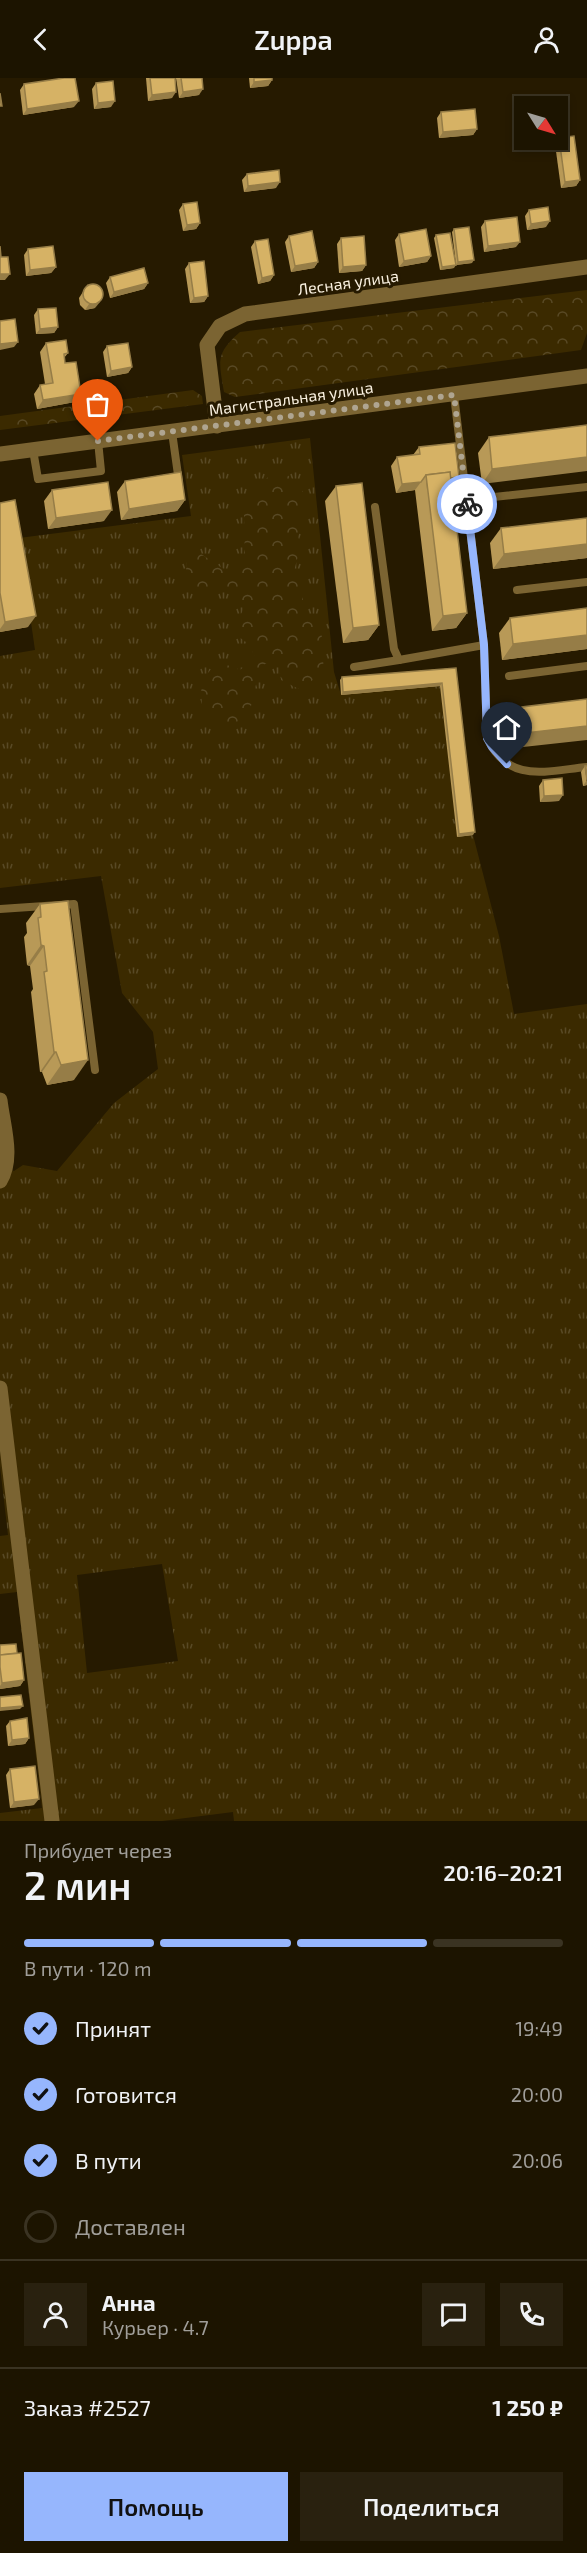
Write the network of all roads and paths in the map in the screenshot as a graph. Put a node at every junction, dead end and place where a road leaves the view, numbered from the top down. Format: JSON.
{"nodes":[{"id":1,"x":587,"y":267,"type":"edge"},
{"id":2,"x":587,"y":376,"type":"edge"},
{"id":3,"x":454,"y":395,"type":"junction"},
{"id":4,"x":218,"y":426,"type":"junction"},
{"id":5,"x":172,"y":432,"type":"junction"},
{"id":6,"x":98,"y":441,"type":"junction"},
{"id":7,"x":33,"y":450,"type":"junction"},
{"id":8,"x":0,"y":454,"type":"edge"},
{"id":9,"x":179,"y":482,"type":"edge"},
{"id":10,"x":587,"y":487,"type":"edge"},
{"id":11,"x":466,"y":500,"type":"junction"},
{"id":12,"x":375,"y":507,"type":"dead end"},
{"id":13,"x":587,"y":582,"type":"edge"},
{"id":14,"x":517,"y":590,"type":"dead end"},
{"id":15,"x":484,"y":645,"type":"junction"},
{"id":16,"x":399,"y":660,"type":"junction"},
{"id":17,"x":587,"y":666,"type":"edge"},
{"id":18,"x":354,"y":667,"type":"dead end"},
{"id":19,"x":509,"y":676,"type":"dead end"},
{"id":20,"x":587,"y":767,"type":"edge"},
{"id":21,"x":0,"y":909,"type":"edge"},
{"id":22,"x":95,"y":1070,"type":"dead end"},
{"id":23,"x":0,"y":1100,"type":"edge"},
{"id":24,"x":0,"y":1181,"type":"edge"},
{"id":25,"x":0,"y":1388,"type":"edge"},
{"id":26,"x":52,"y":1821,"type":"edge"}],
"edges":[{"from":1,"to":4,"type":"street","name":"Лесная улица"},
{"from":2,"to":3,"type":"street","name":"Магистральная улица"},
{"from":3,"to":4,"type":"street","name":"Магистральная улица"},
{"from":3,"to":11,"type":"lane"},
{"from":4,"to":5,"type":"street","name":"Магистральная улица"},
{"from":5,"to":6,"type":"street","name":"Магистральная улица"},
{"from":5,"to":9,"type":"lane"},
{"from":6,"to":7,"type":"street","name":"Магистральная улица"},
{"from":6,"to":7,"type":"lane"},
{"from":7,"to":8,"type":"street","name":"Магистральная улица"},
{"from":10,"to":11,"type":"lane"},
{"from":11,"to":15,"type":"lane"},
{"from":12,"to":16,"type":"lane"},
{"from":13,"to":14,"type":"lane"},
{"from":15,"to":16,"type":"lane"},
{"from":15,"to":20,"type":"lane"},
{"from":16,"to":18,"type":"lane"},
{"from":17,"to":19,"type":"lane"},
{"from":21,"to":22,"type":"lane"},
{"from":23,"to":24,"type":"street"},
{"from":25,"to":26,"type":"street"}]}
